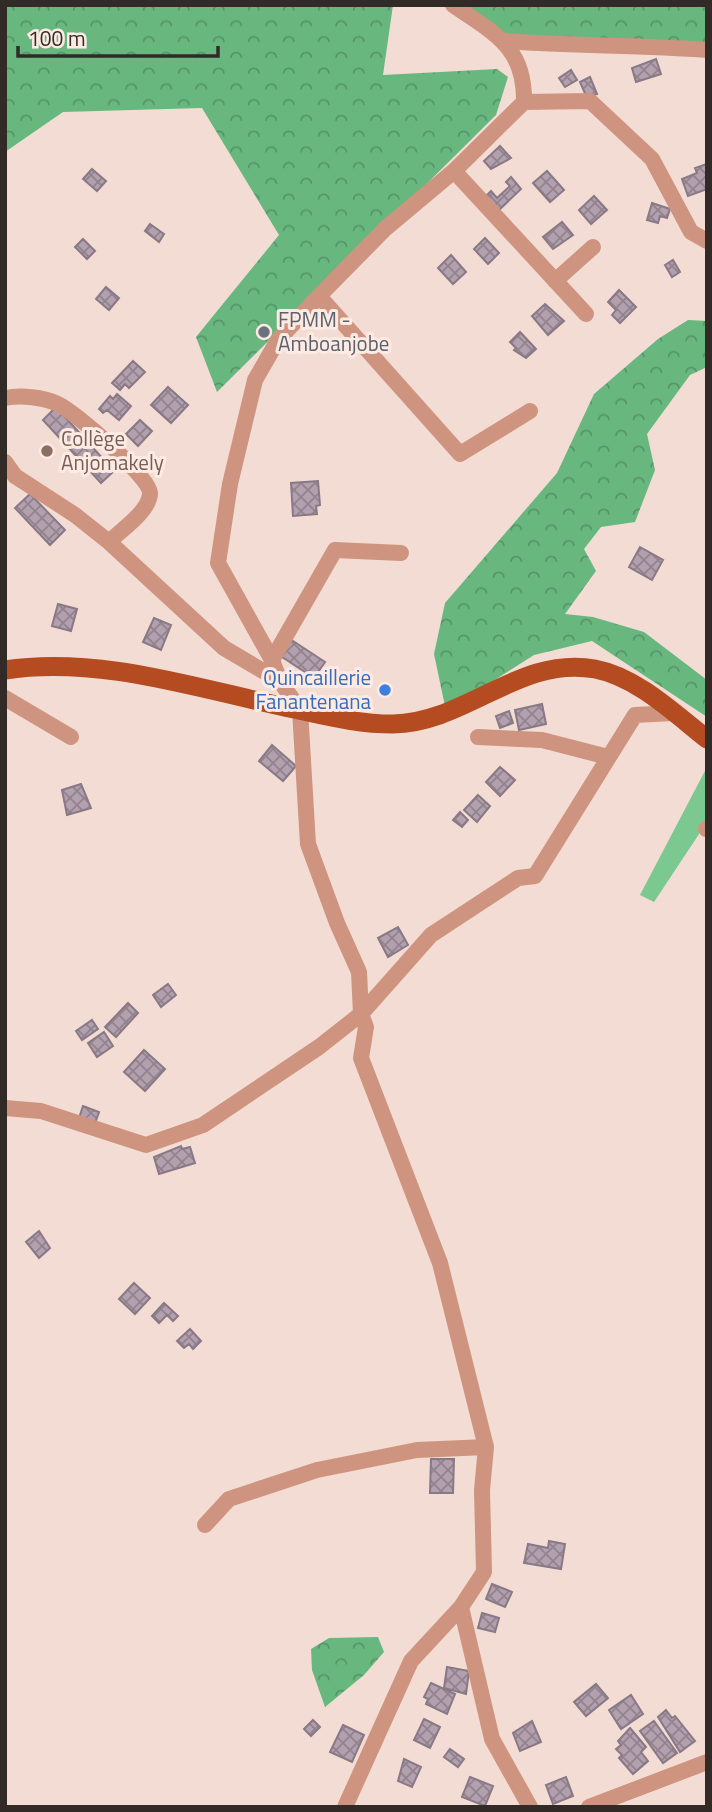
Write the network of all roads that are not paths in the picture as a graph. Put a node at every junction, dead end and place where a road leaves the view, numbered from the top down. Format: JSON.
{"nodes":[{"id":1,"x":453,"y":5,"type":"edge"},
{"id":2,"x":505,"y":41,"type":"junction"},
{"id":3,"x":707,"y":50,"type":"edge"},
{"id":4,"x":524,"y":102,"type":"junction"},
{"id":5,"x":454,"y":171,"type":"junction"},
{"id":6,"x":707,"y":241,"type":"edge"},
{"id":7,"x":593,"y":247,"type":"dead end"},
{"id":8,"x":555,"y":281,"type":"junction"},
{"id":9,"x":319,"y":296,"type":"junction"},
{"id":10,"x":586,"y":314,"type":"dead end"},
{"id":11,"x":5,"y":398,"type":"edge"},
{"id":12,"x":530,"y":411,"type":"dead end"},
{"id":13,"x":5,"y":462,"type":"edge"},
{"id":14,"x":10,"y":481,"type":"edge"},
{"id":15,"x":109,"y":542,"type":"junction"},
{"id":16,"x":401,"y":553,"type":"dead end"},
{"id":17,"x":272,"y":660,"type":"junction"},
{"id":18,"x":5,"y":670,"type":"edge"},
{"id":19,"x":280,"y":681,"type":"junction"},
{"id":20,"x":5,"y":698,"type":"edge"},
{"id":21,"x":300,"y":710,"type":"junction"},
{"id":22,"x":673,"y":713,"type":"junction"},
{"id":23,"x":71,"y":737,"type":"dead end"},
{"id":24,"x":478,"y":737,"type":"dead end"},
{"id":25,"x":707,"y":739,"type":"edge"},
{"id":26,"x":608,"y":757,"type":"junction"},
{"id":27,"x":361,"y":1014,"type":"junction"},
{"id":28,"x":5,"y":1108,"type":"edge"},
{"id":29,"x":486,"y":1447,"type":"junction"},
{"id":30,"x":205,"y":1525,"type":"dead end"},
{"id":31,"x":461,"y":1607,"type":"junction"},
{"id":32,"x":707,"y":1762,"type":"edge"},
{"id":33,"x":345,"y":1807,"type":"edge"},
{"id":34,"x":530,"y":1807,"type":"edge"},
{"id":35,"x":589,"y":1807,"type":"edge"}],
"edges":[{"from":1,"to":2,"type":"street"},
{"from":2,"to":3,"type":"street"},
{"from":2,"to":4,"type":"street"},
{"from":4,"to":5,"type":"street"},
{"from":4,"to":6,"type":"street"},
{"from":5,"to":8,"type":"street"},
{"from":5,"to":9,"type":"street"},
{"from":7,"to":8,"type":"street"},
{"from":8,"to":10,"type":"street"},
{"from":9,"to":12,"type":"street"},
{"from":9,"to":17,"type":"street"},
{"from":11,"to":15,"type":"street"},
{"from":13,"to":14,"type":"street"},
{"from":14,"to":15,"type":"street"},
{"from":15,"to":19,"type":"street"},
{"from":16,"to":17,"type":"street"},
{"from":17,"to":19,"type":"street"},
{"from":18,"to":21,"type":"main road"},
{"from":19,"to":21,"type":"street"},
{"from":20,"to":23,"type":"street"},
{"from":21,"to":22,"type":"main road"},
{"from":21,"to":27,"type":"street"},
{"from":22,"to":25,"type":"main road"},
{"from":22,"to":26,"type":"street"},
{"from":24,"to":26,"type":"street"},
{"from":26,"to":27,"type":"street"},
{"from":27,"to":28,"type":"street"},
{"from":27,"to":29,"type":"street"},
{"from":29,"to":30,"type":"street"},
{"from":29,"to":31,"type":"street"},
{"from":31,"to":33,"type":"street"},
{"from":31,"to":34,"type":"street"},
{"from":32,"to":35,"type":"street"}]}
